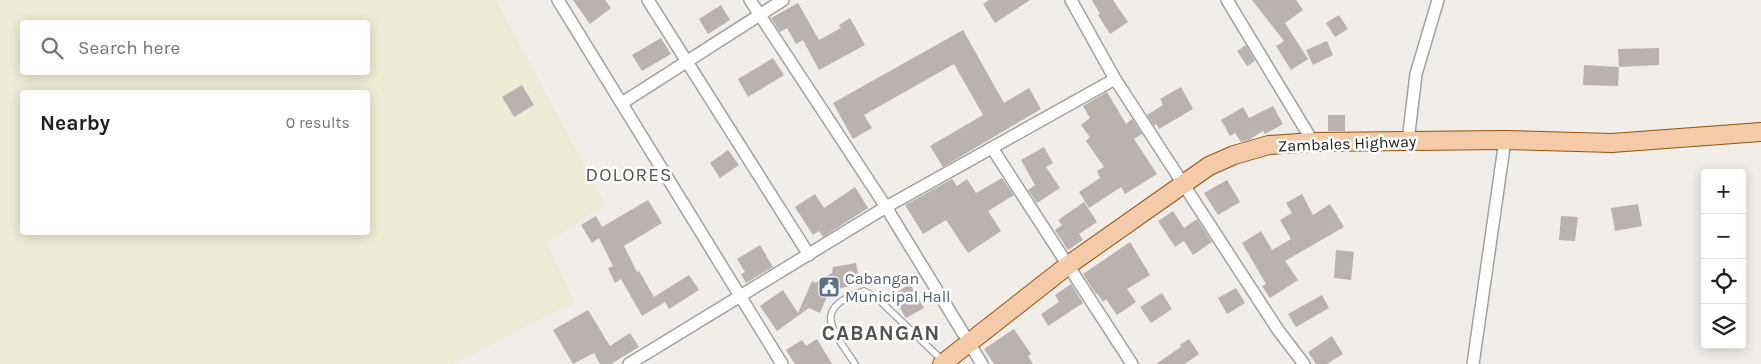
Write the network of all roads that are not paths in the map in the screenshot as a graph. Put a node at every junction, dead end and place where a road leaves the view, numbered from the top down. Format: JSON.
{"nodes":[{"id":1,"x":558,"y":0,"type":"edge"},
{"id":2,"x":648,"y":0,"type":"edge"},
{"id":3,"x":750,"y":0,"type":"edge"},
{"id":4,"x":784,"y":0,"type":"edge"},
{"id":5,"x":1072,"y":0,"type":"edge"},
{"id":6,"x":1227,"y":0,"type":"edge"},
{"id":7,"x":1438,"y":0,"type":"edge"},
{"id":8,"x":760,"y":15,"type":"junction"},
{"id":9,"x":687,"y":62,"type":"junction"},
{"id":10,"x":1115,"y":79,"type":"junction"},
{"id":11,"x":622,"y":103,"type":"junction"},
{"id":12,"x":1761,"y":132,"type":"edge"},
{"id":13,"x":1505,"y":140,"type":"junction"},
{"id":14,"x":1408,"y":141,"type":"junction"},
{"id":15,"x":1312,"y":142,"type":"junction"},
{"id":16,"x":992,"y":148,"type":"junction"},
{"id":17,"x":1184,"y":184,"type":"junction"},
{"id":18,"x":886,"y":207,"type":"junction"},
{"id":19,"x":809,"y":255,"type":"junction"},
{"id":20,"x":1067,"y":266,"type":"junction"},
{"id":21,"x":740,"y":297,"type":"junction"},
{"id":22,"x":968,"y":343,"type":"junction"},
{"id":23,"x":943,"y":363,"type":"edge"},
{"id":24,"x":630,"y":364,"type":"edge"},
{"id":25,"x":782,"y":364,"type":"edge"},
{"id":26,"x":855,"y":364,"type":"edge"},
{"id":27,"x":982,"y":364,"type":"edge"},
{"id":28,"x":1132,"y":364,"type":"edge"},
{"id":29,"x":1304,"y":364,"type":"edge"},
{"id":30,"x":1472,"y":364,"type":"edge"}],
"edges":[{"from":1,"to":11,"type":"street"},
{"from":2,"to":9,"type":"street"},
{"from":3,"to":8,"type":"street"},
{"from":4,"to":8,"type":"street"},
{"from":5,"to":10,"type":"street"},
{"from":6,"to":15,"type":"street"},
{"from":7,"to":14,"type":"street"},
{"from":8,"to":9,"type":"street"},
{"from":8,"to":18,"type":"street"},
{"from":9,"to":11,"type":"street"},
{"from":9,"to":19,"type":"street"},
{"from":10,"to":16,"type":"street"},
{"from":10,"to":17,"type":"street"},
{"from":11,"to":21,"type":"street"},
{"from":12,"to":13,"type":"main road","name":"Zambales Highway"},
{"from":13,"to":14,"type":"main road","name":"Zambales Highway"},
{"from":13,"to":30,"type":"street"},
{"from":14,"to":15,"type":"main road","name":"Zambales Highway"},
{"from":15,"to":17,"type":"main road","name":"Zambales Highway"},
{"from":16,"to":18,"type":"street"},
{"from":16,"to":20,"type":"street"},
{"from":17,"to":20,"type":"main road","name":"Zambales Highway"},
{"from":17,"to":29,"type":"street"},
{"from":18,"to":19,"type":"street"},
{"from":18,"to":22,"type":"street"},
{"from":19,"to":21,"type":"street"},
{"from":20,"to":22,"type":"main road","name":"Zambales Highway"},
{"from":20,"to":28,"type":"street"},
{"from":21,"to":24,"type":"street"},
{"from":21,"to":25,"type":"street"},
{"from":22,"to":23,"type":"main road","name":"Zambales Highway"},
{"from":22,"to":27,"type":"street"},
{"from":23,"to":26,"type":"lane"}]}
